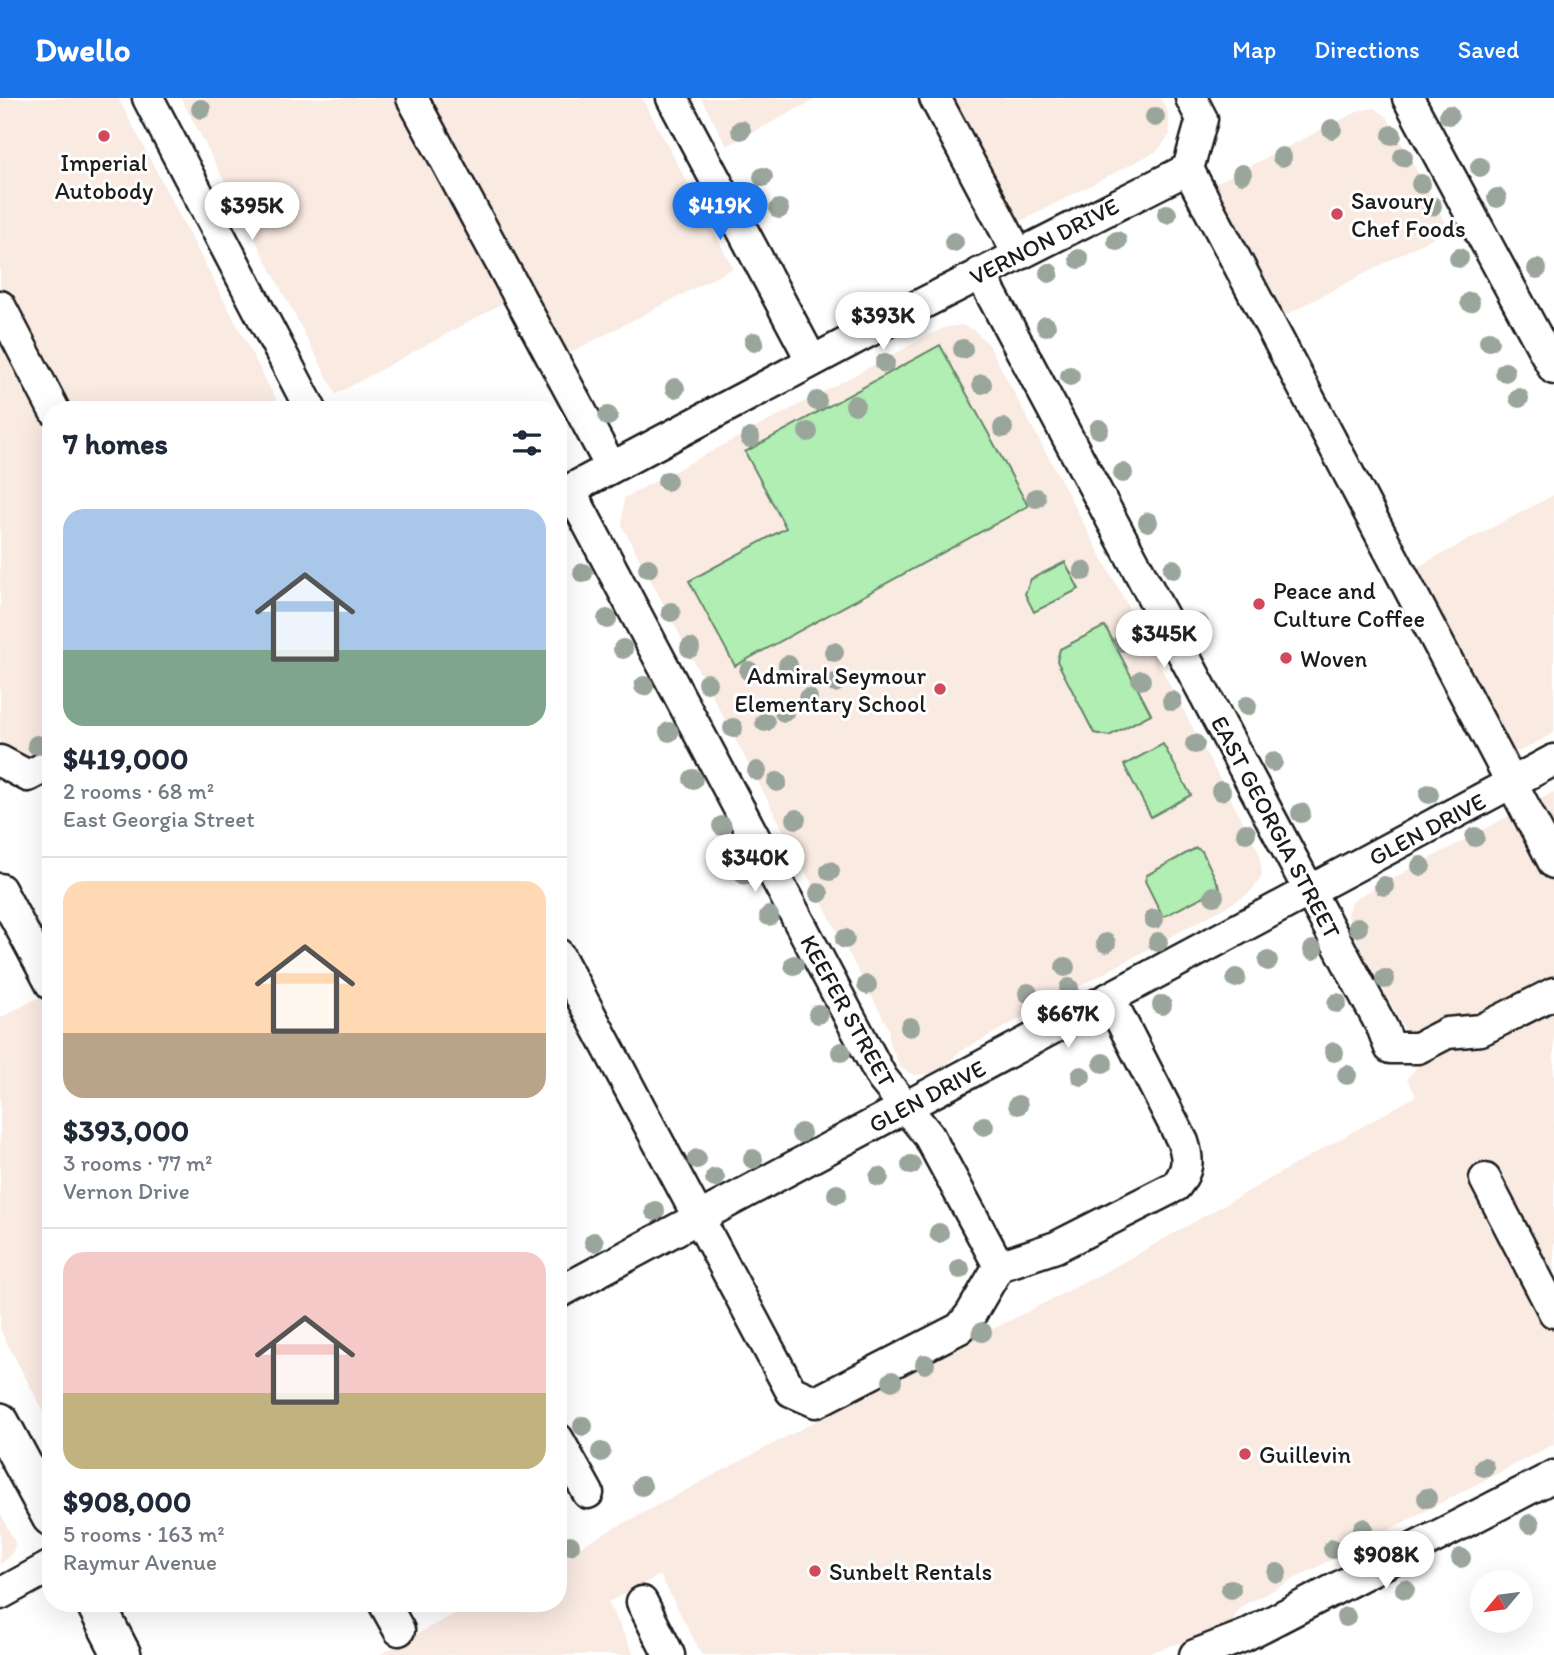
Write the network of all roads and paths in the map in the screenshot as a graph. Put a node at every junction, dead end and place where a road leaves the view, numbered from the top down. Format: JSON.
{"nodes":[{"id":1,"x":148,"y":98,"type":"edge"},
{"id":2,"x":412,"y":98,"type":"edge"},
{"id":3,"x":672,"y":98,"type":"edge"},
{"id":4,"x":935,"y":98,"type":"edge"},
{"id":5,"x":1408,"y":98,"type":"edge"},
{"id":6,"x":1196,"y":109,"type":"edge"},
{"id":7,"x":1188,"y":169,"type":"junction"},
{"id":8,"x":1018,"y":254,"type":"junction"},
{"id":9,"x":981,"y":273,"type":"junction"},
{"id":10,"x":0,"y":306,"type":"edge"},
{"id":11,"x":812,"y":361,"type":"junction"},
{"id":12,"x":1554,"y":369,"type":"edge"},
{"id":13,"x":49,"y":401,"type":"edge"},
{"id":14,"x":306,"y":401,"type":"edge"},
{"id":15,"x":611,"y":467,"type":"junction"},
{"id":16,"x":567,"y":491,"type":"edge"},
{"id":17,"x":567,"y":499,"type":"edge"},
{"id":18,"x":1554,"y":760,"type":"edge"},
{"id":19,"x":0,"y":761,"type":"edge"},
{"id":20,"x":39,"y":770,"type":"edge"},
{"id":21,"x":1512,"y":783,"type":"junction"},
{"id":22,"x":1554,"y":863,"type":"edge"},
{"id":23,"x":0,"y":888,"type":"edge"},
{"id":24,"x":1310,"y":891,"type":"junction"},
{"id":25,"x":42,"y":967,"type":"edge"},
{"id":26,"x":567,"y":971,"type":"edge"},
{"id":27,"x":1554,"y":993,"type":"edge"},
{"id":28,"x":1110,"y":999,"type":"junction"},
{"id":29,"x":905,"y":1108,"type":"junction"},
{"id":30,"x":1485,"y":1179,"type":"dead end"},
{"id":31,"x":699,"y":1218,"type":"junction"},
{"id":32,"x":999,"y":1266,"type":"junction"},
{"id":33,"x":567,"y":1288,"type":"edge"},
{"id":34,"x":1554,"y":1312,"type":"edge"},
{"id":35,"x":0,"y":1422,"type":"edge"},
{"id":36,"x":567,"y":1455,"type":"edge"},
{"id":37,"x":1554,"y":1476,"type":"edge"},
{"id":38,"x":588,"y":1493,"type":"dead end"},
{"id":39,"x":42,"y":1500,"type":"edge"},
{"id":40,"x":42,"y":1571,"type":"edge"},
{"id":41,"x":0,"y":1594,"type":"edge"},
{"id":42,"x":642,"y":1602,"type":"dead end"},
{"id":43,"x":100,"y":1612,"type":"edge"},
{"id":44,"x":389,"y":1612,"type":"edge"},
{"id":45,"x":399,"y":1630,"type":"dead end"},
{"id":46,"x":122,"y":1655,"type":"edge"},
{"id":47,"x":669,"y":1655,"type":"edge"},
{"id":48,"x":1195,"y":1655,"type":"edge"}],
"edges":[{"from":1,"to":14,"type":"street"},
{"from":2,"to":15,"type":"street"},
{"from":3,"to":11,"type":"street"},
{"from":4,"to":8,"type":"street"},
{"from":5,"to":12,"type":"street"},
{"from":6,"to":7,"type":"street"},
{"from":7,"to":8,"type":"street","name":"VERNON DRIVE"},
{"from":7,"to":21,"type":"street"},
{"from":8,"to":9,"type":"street","name":"VERNON DRIVE"},
{"from":9,"to":11,"type":"street","name":"VERNON DRIVE"},
{"from":9,"to":24,"type":"street","name":"EAST GEORGIA STREET"},
{"from":10,"to":13,"type":"street"},
{"from":11,"to":15,"type":"street","name":"VERNON DRIVE"},
{"from":15,"to":16,"type":"street","name":"VERNON DRIVE"},
{"from":17,"to":29,"type":"street","name":"KEEFER STREET"},
{"from":18,"to":21,"type":"street","name":"GLEN DRIVE"},
{"from":19,"to":20,"type":"street"},
{"from":21,"to":22,"type":"street"},
{"from":21,"to":24,"type":"street","name":"GLEN DRIVE"},
{"from":23,"to":25,"type":"street"},
{"from":24,"to":27,"type":"street","name":"EAST GEORGIA STREET"},
{"from":24,"to":28,"type":"street","name":"GLEN DRIVE"},
{"from":26,"to":31,"type":"street"},
{"from":28,"to":29,"type":"street","name":"GLEN DRIVE"},
{"from":28,"to":32,"type":"street"},
{"from":29,"to":31,"type":"street","name":"GLEN DRIVE"},
{"from":29,"to":32,"type":"street","name":"KEEFER STREET"},
{"from":30,"to":34,"type":"street"},
{"from":31,"to":32,"type":"street"},
{"from":31,"to":33,"type":"street","name":"GLEN DRIVE"},
{"from":35,"to":39,"type":"main road"},
{"from":36,"to":38,"type":"street"},
{"from":37,"to":48,"type":"street"},
{"from":40,"to":41,"type":"street"},
{"from":42,"to":47,"type":"street"},
{"from":43,"to":46,"type":"main road"},
{"from":44,"to":45,"type":"street"}]}
